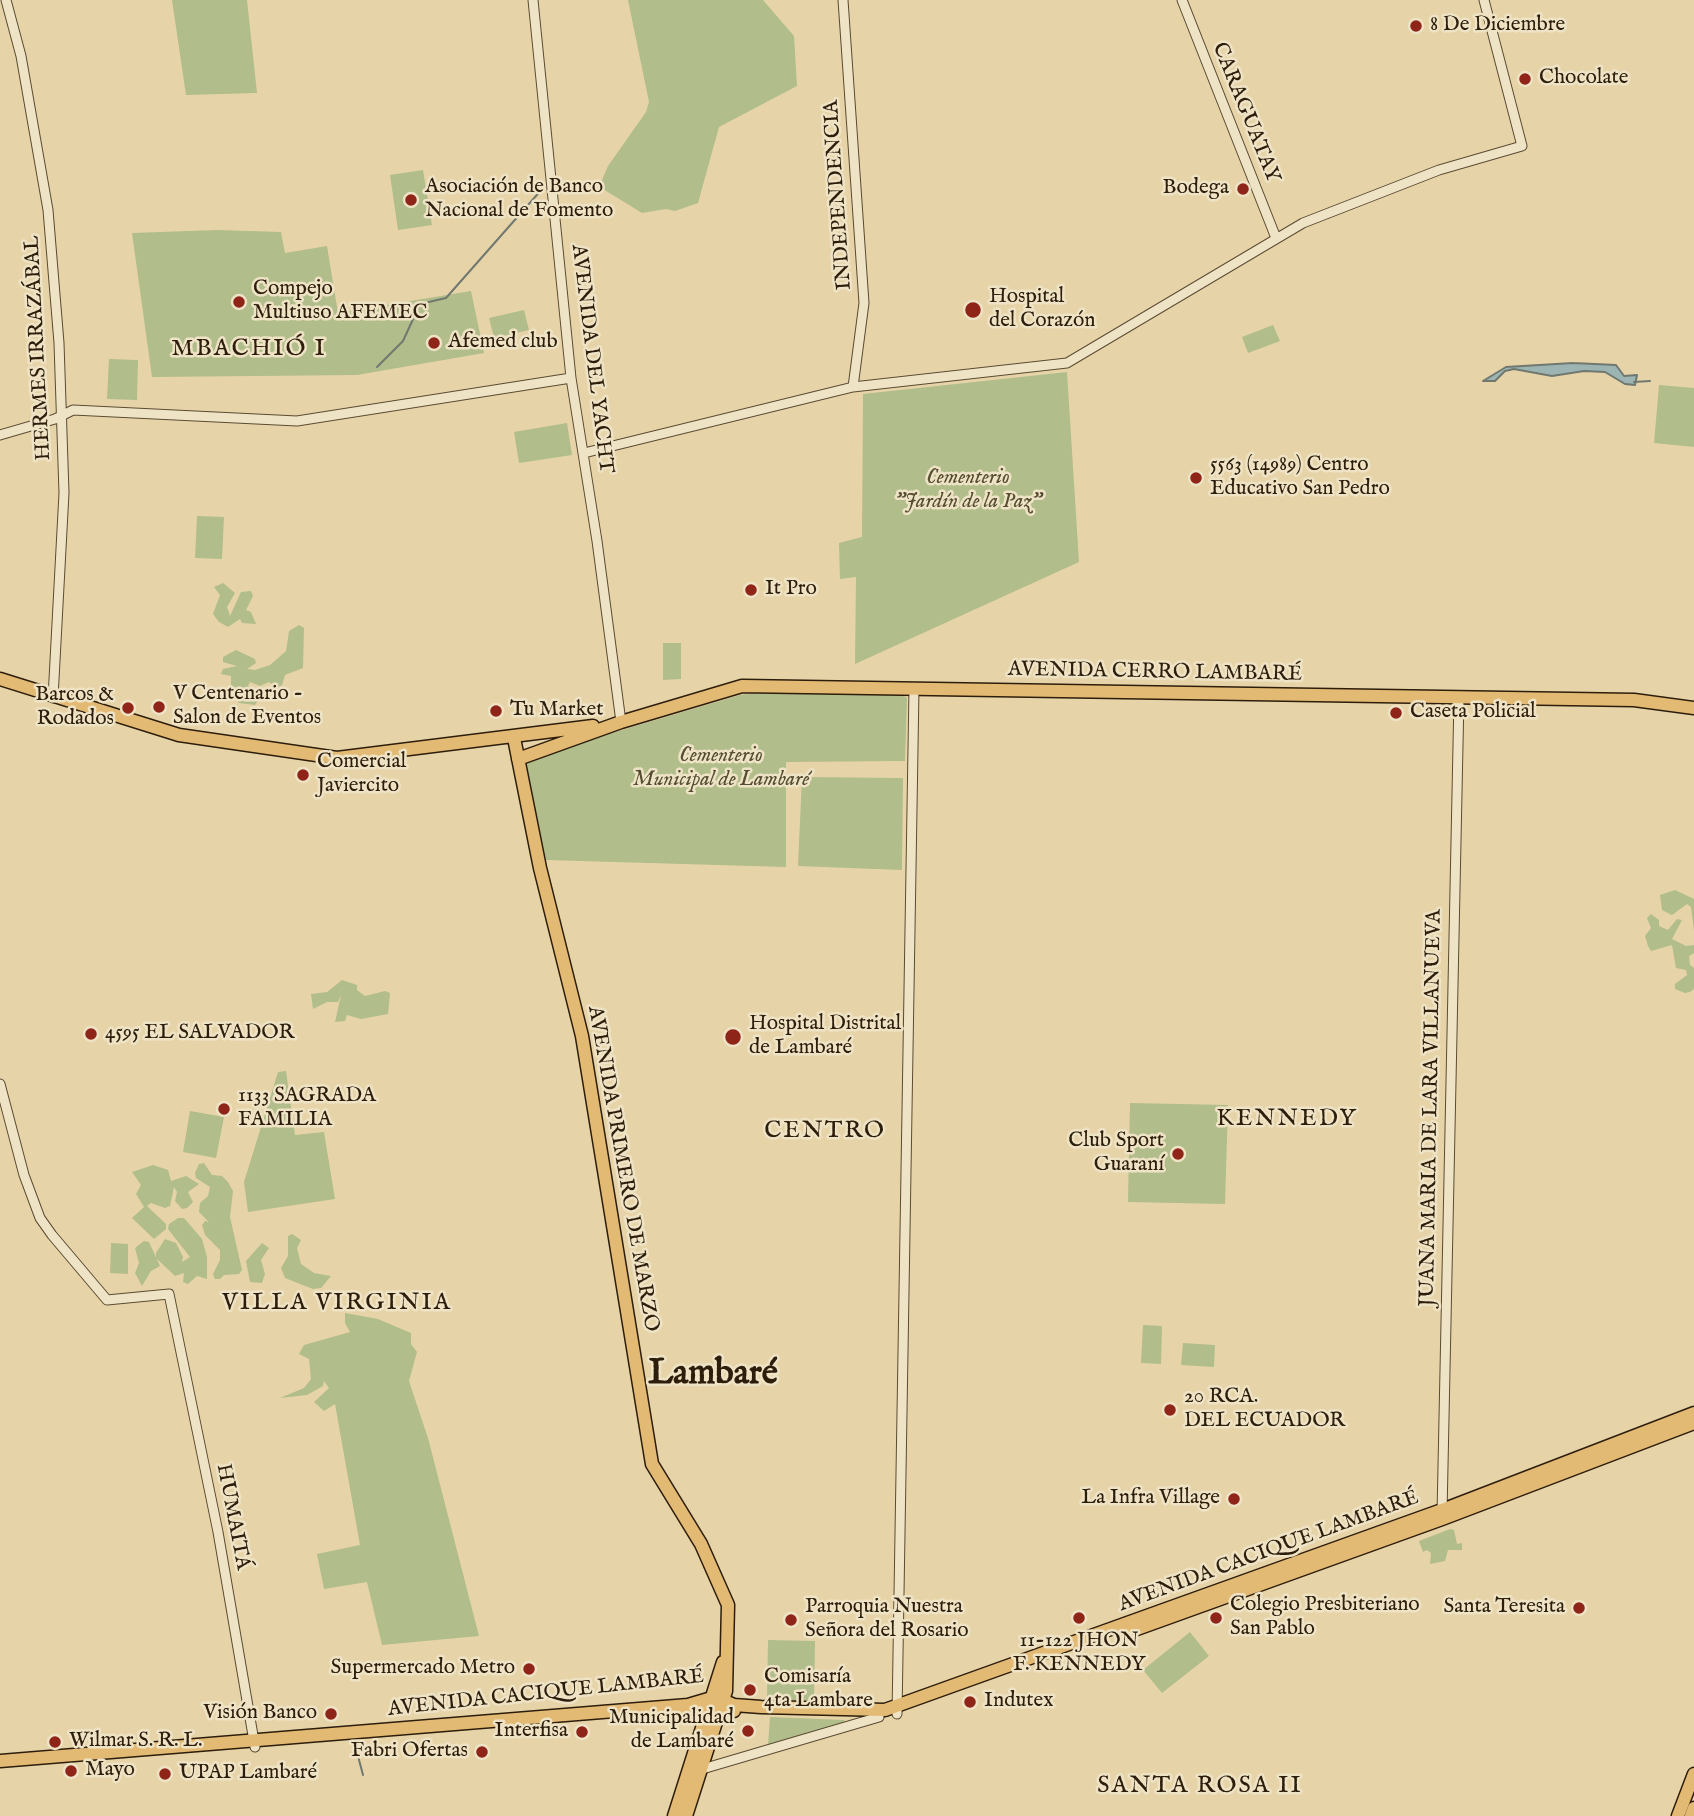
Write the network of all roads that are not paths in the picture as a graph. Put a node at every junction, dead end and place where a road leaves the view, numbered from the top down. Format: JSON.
{"nodes":[{"id":1,"x":6,"y":0,"type":"edge"},
{"id":2,"x":533,"y":0,"type":"edge"},
{"id":3,"x":844,"y":0,"type":"edge"},
{"id":4,"x":1182,"y":0,"type":"edge"},
{"id":5,"x":1484,"y":0,"type":"edge"},
{"id":6,"x":1276,"y":238,"type":"junction"},
{"id":7,"x":571,"y":378,"type":"junction"},
{"id":8,"x":853,"y":387,"type":"junction"},
{"id":9,"x":64,"y":413,"type":"junction"},
{"id":10,"x":0,"y":435,"type":"edge"},
{"id":11,"x":584,"y":453,"type":"junction"},
{"id":12,"x":0,"y":679,"type":"edge"},
{"id":13,"x":914,"y":688,"type":"junction"},
{"id":14,"x":1458,"y":697,"type":"junction"},
{"id":15,"x":53,"y":698,"type":"junction"},
{"id":16,"x":1694,"y":708,"type":"edge"},
{"id":17,"x":621,"y":722,"type":"junction"},
{"id":18,"x":514,"y":738,"type":"junction"},
{"id":19,"x":519,"y":759,"type":"junction"},
{"id":20,"x":0,"y":1084,"type":"edge"},
{"id":21,"x":1694,"y":1413,"type":"edge"},
{"id":22,"x":1694,"y":1423,"type":"edge"},
{"id":23,"x":1442,"y":1515,"type":"junction"},
{"id":24,"x":729,"y":1634,"type":"junction"},
{"id":25,"x":720,"y":1674,"type":"junction"},
{"id":26,"x":716,"y":1705,"type":"junction"},
{"id":27,"x":688,"y":1709,"type":"junction"},
{"id":28,"x":897,"y":1710,"type":"junction"},
{"id":29,"x":879,"y":1717,"type":"junction"},
{"id":30,"x":703,"y":1728,"type":"junction"},
{"id":31,"x":254,"y":1744,"type":"junction"},
{"id":32,"x":0,"y":1761,"type":"edge"},
{"id":33,"x":0,"y":1767,"type":"edge"},
{"id":34,"x":1694,"y":1774,"type":"edge"},
{"id":35,"x":693,"y":1775,"type":"junction"},
{"id":36,"x":1694,"y":1808,"type":"edge"},
{"id":37,"x":674,"y":1816,"type":"edge"},
{"id":38,"x":686,"y":1816,"type":"edge"},
{"id":39,"x":1678,"y":1816,"type":"edge"},
{"id":40,"x":1691,"y":1816,"type":"edge"}],
"edges":[{"from":1,"to":9,"type":"street","name":"HERMES IRRAZÁBAL"},
{"from":2,"to":7,"type":"street","name":"AVENIDA DEL YACHT"},
{"from":3,"to":8,"type":"street","name":"INDEPENDENCIA"},
{"from":4,"to":6,"type":"street","name":"CARAGUATAY"},
{"from":5,"to":6,"type":"street"},
{"from":6,"to":8,"type":"street"},
{"from":7,"to":9,"type":"street"},
{"from":7,"to":11,"type":"street","name":"AVENIDA DEL YACHT"},
{"from":8,"to":11,"type":"street"},
{"from":9,"to":10,"type":"street"},
{"from":9,"to":15,"type":"street","name":"HERMES IRRAZÁBAL"},
{"from":11,"to":17,"type":"street","name":"AVENIDA DEL YACHT"},
{"from":12,"to":15,"type":"main road","name":"AVENIDA CERRO LAMBARÉ"},
{"from":13,"to":14,"type":"main road","name":"AVENIDA CERRO LAMBARÉ"},
{"from":13,"to":17,"type":"main road","name":"AVENIDA CERRO LAMBARÉ"},
{"from":13,"to":28,"type":"street"},
{"from":14,"to":16,"type":"main road","name":"AVENIDA CERRO LAMBARÉ"},
{"from":14,"to":23,"type":"street","name":"JUANA MARIA DE LARA VILLANUEVA"},
{"from":15,"to":18,"type":"main road","name":"AVENIDA CERRO LAMBARÉ"},
{"from":17,"to":18,"type":"main road","name":"AVENIDA CERRO LAMBARÉ"},
{"from":17,"to":19,"type":"main road","name":"AVENIDA CERRO LAMBARÉ"},
{"from":18,"to":19,"type":"main road","name":"AVENIDA PRIMERO DE MARZO"},
{"from":19,"to":24,"type":"main road","name":"AVENIDA PRIMERO DE MARZO"},
{"from":20,"to":31,"type":"street","name":"HUMAITÁ"},
{"from":21,"to":23,"type":"main road","name":"AVENIDA CACIQUE LAMBARÉ"},
{"from":22,"to":23,"type":"main road","name":"AVENIDA CACIQUE LAMBARÉ"},
{"from":23,"to":28,"type":"main road","name":"AVENIDA CACIQUE LAMBARÉ"},
{"from":24,"to":25,"type":"main road","name":"AVENIDA PRIMERO DE MARZO"},
{"from":24,"to":26,"type":"main road","name":"AVENIDA PRIMERO DE MARZO"},
{"from":25,"to":26,"type":"main road","name":"AVENIDA PRIMERO DE MARZO"},
{"from":25,"to":27,"type":"main road"},
{"from":26,"to":27,"type":"main road","name":"AVENIDA CACIQUE LAMBARÉ"},
{"from":26,"to":28,"type":"main road","name":"AVENIDA CACIQUE LAMBARÉ"},
{"from":26,"to":29,"type":"main road","name":"AVENIDA CACIQUE LAMBARÉ"},
{"from":26,"to":30,"type":"main road"},
{"from":26,"to":35,"type":"main road"},
{"from":27,"to":30,"type":"main road"},
{"from":27,"to":31,"type":"main road","name":"AVENIDA CACIQUE LAMBARÉ"},
{"from":28,"to":29,"type":"main road","name":"AVENIDA CACIQUE LAMBARÉ"},
{"from":29,"to":35,"type":"street"},
{"from":30,"to":35,"type":"main road"},
{"from":31,"to":32,"type":"main road","name":"AVENIDA CACIQUE LAMBARÉ"},
{"from":31,"to":33,"type":"main road","name":"AVENIDA CACIQUE LAMBARÉ"},
{"from":34,"to":39,"type":"main road"},
{"from":35,"to":37,"type":"main road"},
{"from":35,"to":38,"type":"main road"},
{"from":36,"to":40,"type":"main road"}]}
